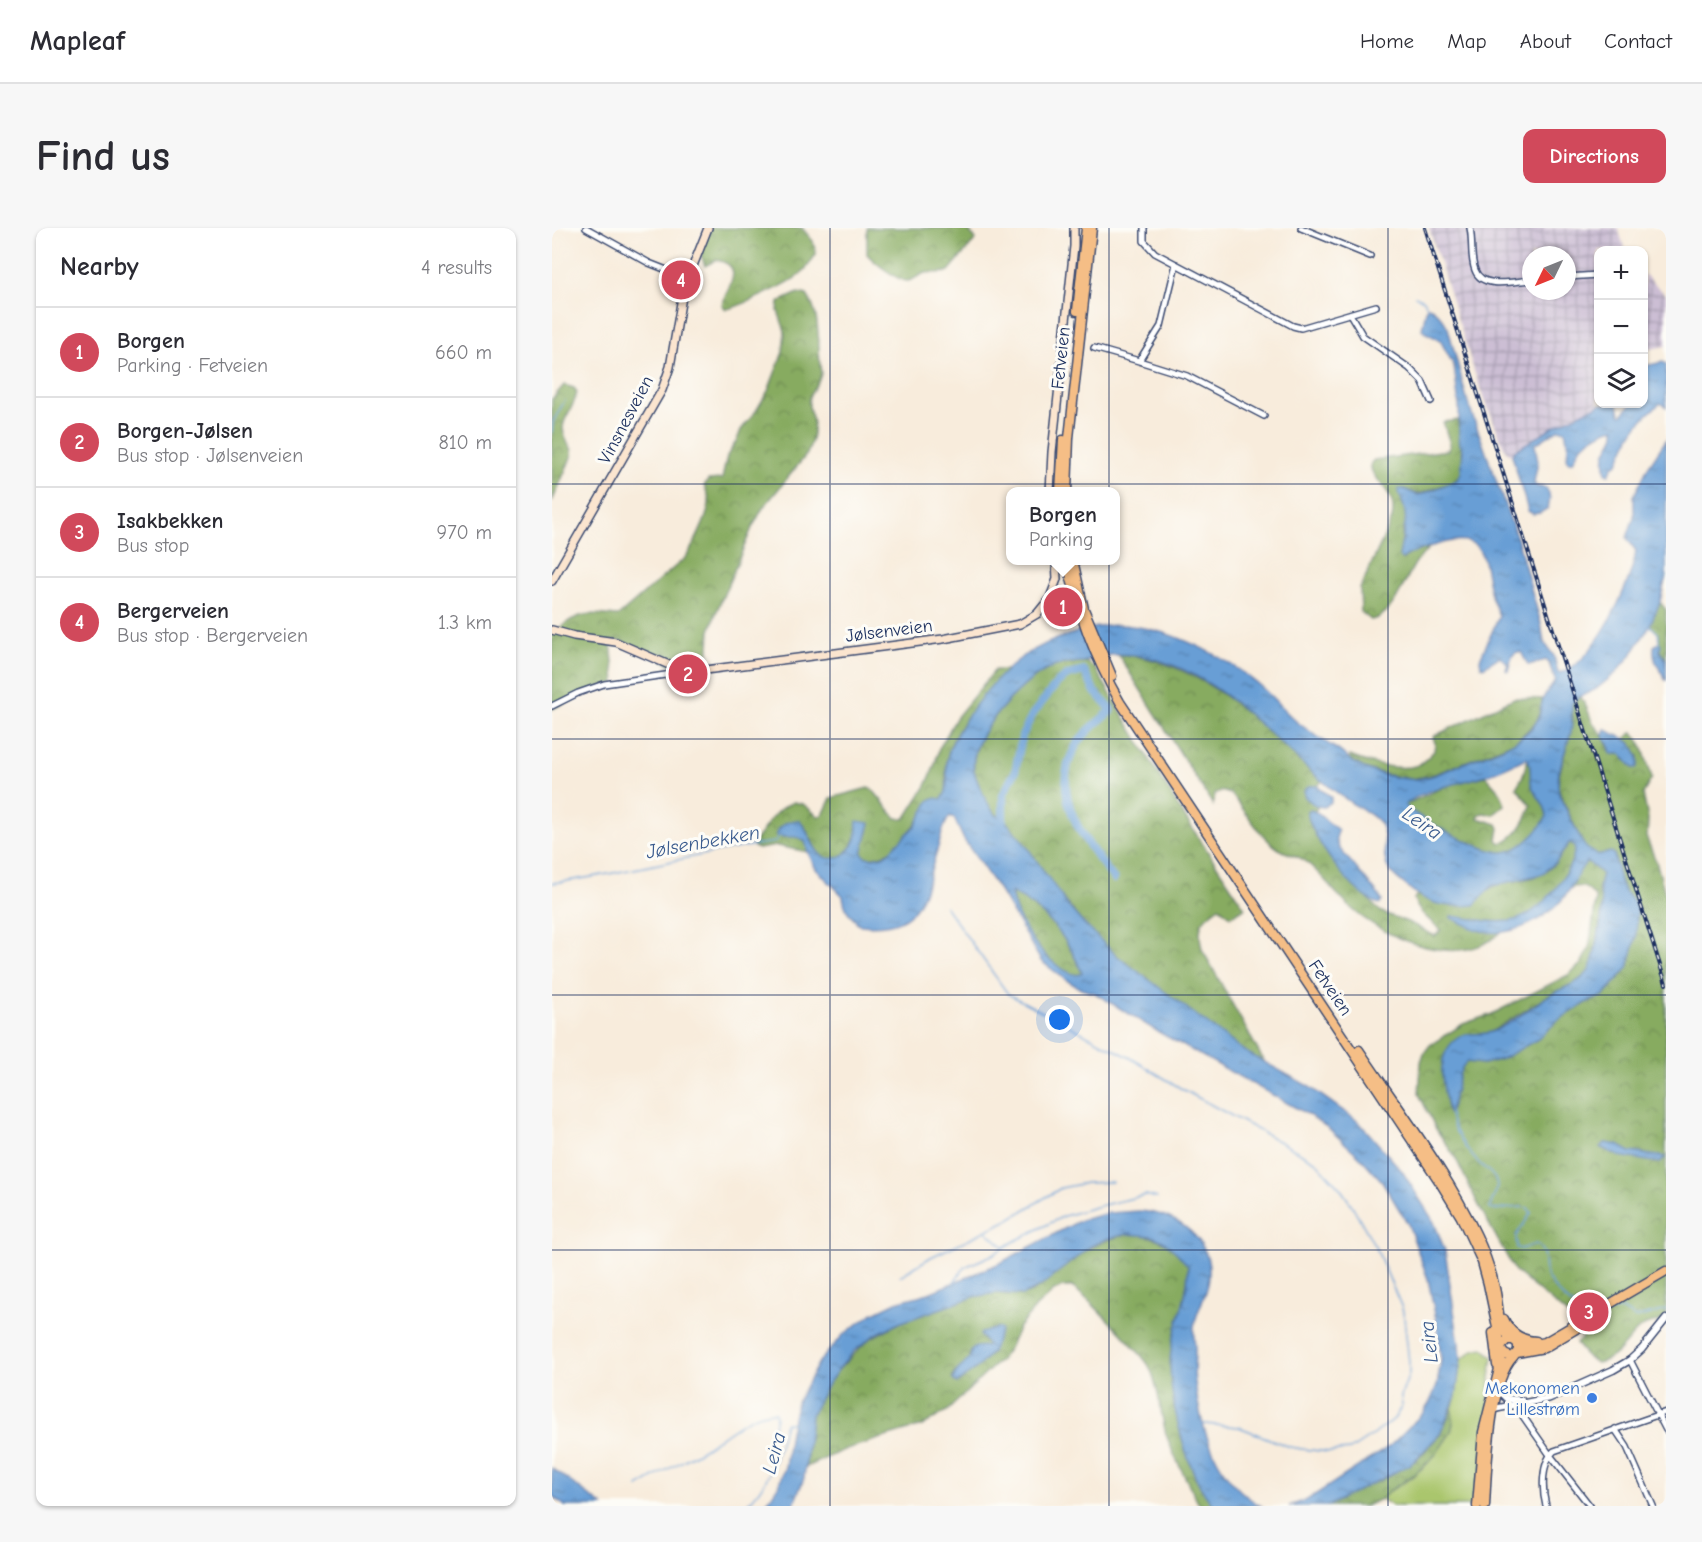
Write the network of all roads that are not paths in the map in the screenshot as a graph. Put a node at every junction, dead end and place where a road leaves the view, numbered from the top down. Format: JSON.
{"nodes":[{"id":1,"x":586,"y":228,"type":"edge"},
{"id":2,"x":708,"y":228,"type":"edge"},
{"id":3,"x":1074,"y":228,"type":"edge"},
{"id":4,"x":1086,"y":228,"type":"edge"},
{"id":5,"x":1092,"y":228,"type":"edge"},
{"id":6,"x":1144,"y":228,"type":"edge"},
{"id":7,"x":1301,"y":228,"type":"edge"},
{"id":8,"x":1470,"y":228,"type":"edge"},
{"id":9,"x":1370,"y":256,"type":"dead end"},
{"id":10,"x":1176,"y":264,"type":"junction"},
{"id":11,"x":1594,"y":275,"type":"edge"},
{"id":12,"x":1576,"y":277,"type":"edge"},
{"id":13,"x":687,"y":278,"type":"junction"},
{"id":14,"x":1522,"y":281,"type":"edge"},
{"id":15,"x":1376,"y":306,"type":"dead end"},
{"id":16,"x":1350,"y":315,"type":"junction"},
{"id":17,"x":1094,"y":348,"type":"dead end"},
{"id":18,"x":1139,"y":361,"type":"junction"},
{"id":19,"x":1431,"y":401,"type":"dead end"},
{"id":20,"x":1264,"y":417,"type":"dead end"},
{"id":21,"x":1050,"y":487,"type":"edge"},
{"id":22,"x":1060,"y":487,"type":"edge"},
{"id":23,"x":1066,"y":487,"type":"edge"},
{"id":24,"x":1056,"y":565,"type":"edge"},
{"id":25,"x":1068,"y":565,"type":"edge"},
{"id":26,"x":1074,"y":565,"type":"edge"},
{"id":27,"x":552,"y":581,"type":"edge"},
{"id":28,"x":1085,"y":621,"type":"junction"},
{"id":29,"x":552,"y":630,"type":"edge"},
{"id":30,"x":682,"y":670,"type":"junction"},
{"id":31,"x":552,"y":706,"type":"edge"},
{"id":32,"x":1666,"y":1271,"type":"edge"},
{"id":33,"x":1628,"y":1294,"type":"junction"},
{"id":34,"x":1495,"y":1305,"type":"junction"},
{"id":35,"x":1666,"y":1318,"type":"edge"},
{"id":36,"x":1556,"y":1334,"type":"junction"},
{"id":37,"x":1515,"y":1348,"type":"junction"},
{"id":38,"x":1502,"y":1349,"type":"junction"},
{"id":39,"x":1630,"y":1360,"type":"junction"},
{"id":40,"x":1497,"y":1387,"type":"junction"},
{"id":41,"x":1534,"y":1401,"type":"junction"},
{"id":42,"x":1494,"y":1409,"type":"junction"},
{"id":43,"x":1518,"y":1409,"type":"dead end"},
{"id":44,"x":1666,"y":1412,"type":"edge"},
{"id":45,"x":1658,"y":1414,"type":"junction"},
{"id":46,"x":1615,"y":1429,"type":"junction"},
{"id":47,"x":1666,"y":1430,"type":"edge"},
{"id":48,"x":1550,"y":1455,"type":"junction"},
{"id":49,"x":1477,"y":1506,"type":"edge"},
{"id":50,"x":1485,"y":1506,"type":"edge"},
{"id":51,"x":1546,"y":1506,"type":"edge"},
{"id":52,"x":1590,"y":1506,"type":"edge"},
{"id":53,"x":1653,"y":1506,"type":"edge"}],
"edges":[{"from":1,"to":13,"type":"street"},
{"from":2,"to":13,"type":"main road","name":"Vinsnesveien"},
{"from":3,"to":21,"type":"main road"},
{"from":4,"to":22,"type":"highway","name":"Fetveien"},
{"from":5,"to":23,"type":"highway","name":"Fetveien"},
{"from":6,"to":10,"type":"street"},
{"from":7,"to":9,"type":"street"},
{"from":8,"to":14,"type":"street"},
{"from":10,"to":16,"type":"street"},
{"from":10,"to":18,"type":"street"},
{"from":11,"to":12,"type":"street"},
{"from":13,"to":27,"type":"main road","name":"Vinsnesveien"},
{"from":15,"to":16,"type":"street"},
{"from":16,"to":19,"type":"street"},
{"from":17,"to":18,"type":"street"},
{"from":18,"to":20,"type":"street"},
{"from":24,"to":30,"type":"main road","name":"Jølsenveien"},
{"from":25,"to":28,"type":"highway"},
{"from":26,"to":28,"type":"highway"},
{"from":28,"to":34,"type":"highway","name":"Fetveien"},
{"from":29,"to":30,"type":"main road"},
{"from":30,"to":31,"type":"street","name":"Jølsenveien"},
{"from":32,"to":33,"type":"highway"},
{"from":33,"to":36,"type":"highway"},
{"from":33,"to":37,"type":"highway"},
{"from":34,"to":36,"type":"highway"},
{"from":34,"to":37,"type":"highway","name":"Fetveien"},
{"from":34,"to":38,"type":"highway","name":"Fetveien"},
{"from":34,"to":40,"type":"highway"},
{"from":35,"to":39,"type":"street"},
{"from":36,"to":37,"type":"highway"},
{"from":37,"to":38,"type":"highway"},
{"from":37,"to":38,"type":"highway"},
{"from":37,"to":40,"type":"highway","name":"Fetveien"},
{"from":38,"to":40,"type":"highway","name":"Fetveien"},
{"from":39,"to":41,"type":"street"},
{"from":39,"to":45,"type":"street"},
{"from":40,"to":41,"type":"street"},
{"from":40,"to":42,"type":"highway","name":"Fetveien"},
{"from":40,"to":49,"type":"highway","name":"Fetveien"},
{"from":41,"to":42,"type":"street"},
{"from":42,"to":50,"type":"highway","name":"Fetveien"},
{"from":43,"to":48,"type":"street"},
{"from":44,"to":45,"type":"street"},
{"from":45,"to":46,"type":"street"},
{"from":45,"to":47,"type":"street"},
{"from":46,"to":48,"type":"street"},
{"from":46,"to":53,"type":"street"},
{"from":48,"to":51,"type":"street"},
{"from":48,"to":52,"type":"street"}]}
